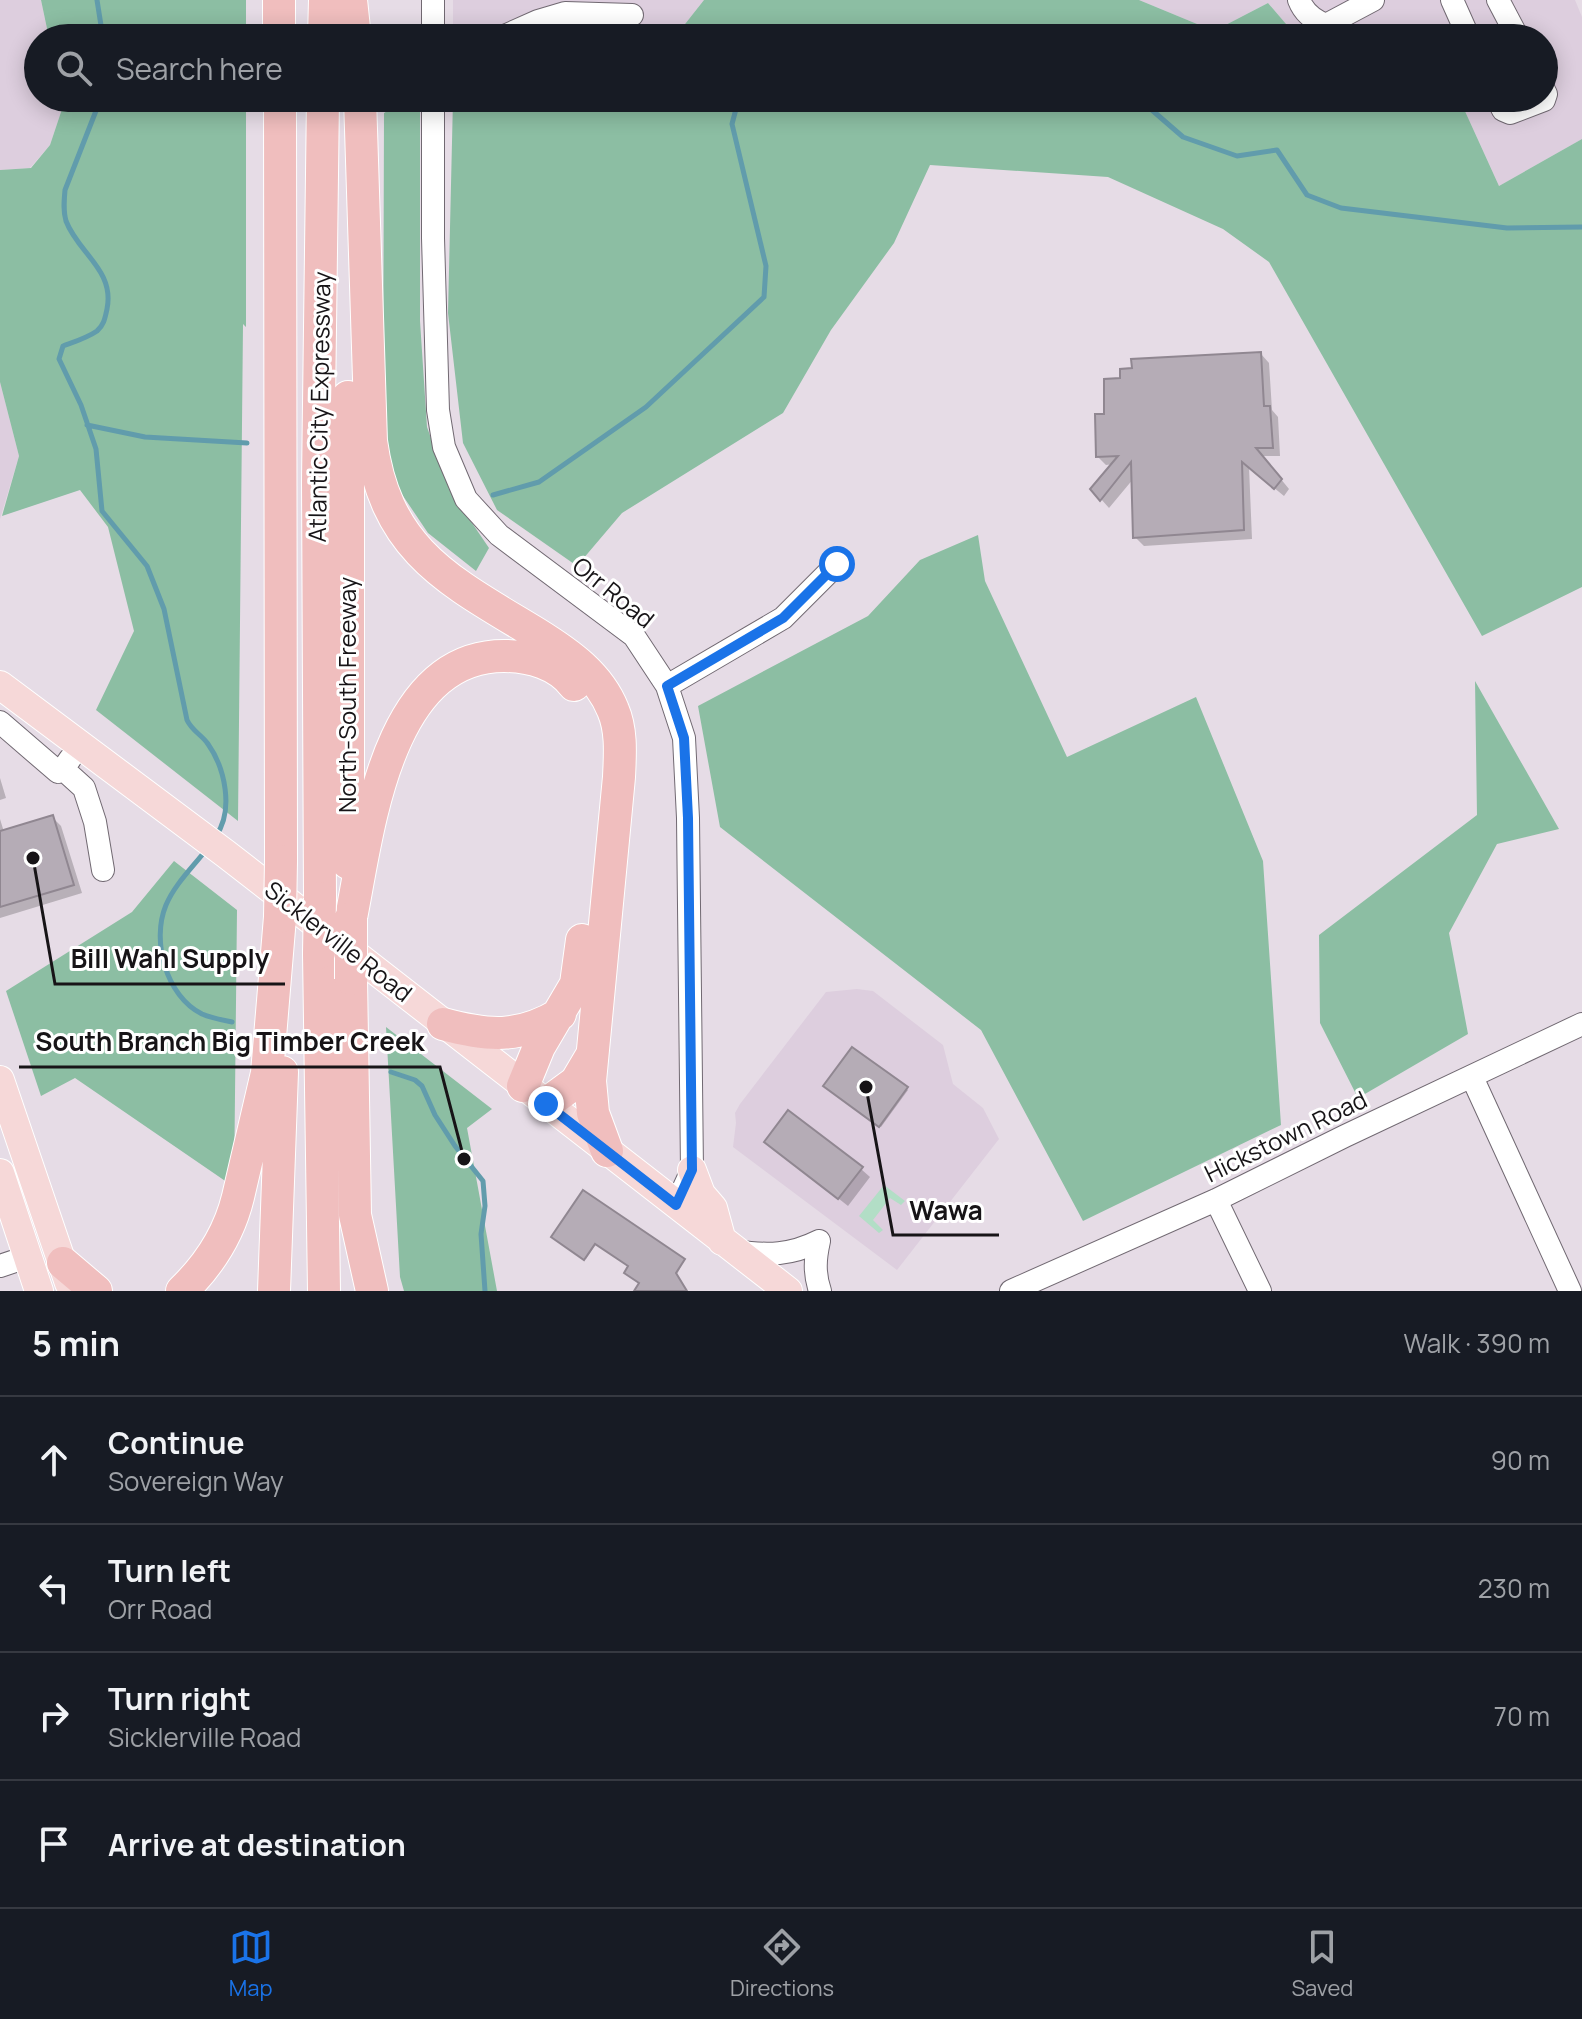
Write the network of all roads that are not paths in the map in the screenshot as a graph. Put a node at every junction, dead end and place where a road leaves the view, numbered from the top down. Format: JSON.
{"nodes":[{"id":1,"x":279,"y":0,"type":"edge"},
{"id":2,"x":325,"y":0,"type":"edge"},
{"id":3,"x":351,"y":0,"type":"edge"},
{"id":4,"x":433,"y":0,"type":"edge"},
{"id":5,"x":1299,"y":0,"type":"edge"},
{"id":6,"x":1373,"y":0,"type":"edge"},
{"id":7,"x":1452,"y":0,"type":"edge"},
{"id":8,"x":1498,"y":0,"type":"edge"},
{"id":9,"x":632,"y":15,"type":"dead end"},
{"id":10,"x":279,"y":24,"type":"edge"},
{"id":11,"x":324,"y":24,"type":"edge"},
{"id":12,"x":352,"y":24,"type":"edge"},
{"id":13,"x":433,"y":24,"type":"edge"},
{"id":14,"x":531,"y":24,"type":"edge"},
{"id":15,"x":1324,"y":24,"type":"edge"},
{"id":16,"x":1328,"y":24,"type":"edge"},
{"id":17,"x":1463,"y":24,"type":"edge"},
{"id":18,"x":1511,"y":24,"type":"edge"},
{"id":19,"x":280,"y":112,"type":"edge"},
{"id":20,"x":323,"y":112,"type":"edge"},
{"id":21,"x":350,"y":112,"type":"edge"},
{"id":22,"x":360,"y":112,"type":"edge"},
{"id":23,"x":433,"y":112,"type":"edge"},
{"id":24,"x":837,"y":564,"type":"dead end"},
{"id":25,"x":0,"y":685,"type":"edge"},
{"id":26,"x":667,"y":686,"type":"junction"},
{"id":27,"x":0,"y":722,"type":"edge"},
{"id":28,"x":79,"y":745,"type":"junction"},
{"id":29,"x":63,"y":769,"type":"junction"},
{"id":30,"x":103,"y":870,"type":"dead end"},
{"id":31,"x":280,"y":917,"type":"junction"},
{"id":32,"x":351,"y":918,"type":"junction"},
{"id":33,"x":560,"y":1014,"type":"junction"},
{"id":34,"x":443,"y":1024,"type":"junction"},
{"id":35,"x":1582,"y":1024,"type":"edge"},
{"id":36,"x":592,"y":1055,"type":"junction"},
{"id":37,"x":1472,"y":1077,"type":"junction"},
{"id":38,"x":0,"y":1080,"type":"edge"},
{"id":39,"x":535,"y":1095,"type":"junction"},
{"id":40,"x":282,"y":1097,"type":"junction"},
{"id":41,"x":607,"y":1151,"type":"junction"},
{"id":42,"x":692,"y":1170,"type":"junction"},
{"id":43,"x":3,"y":1183,"type":"edge"},
{"id":44,"x":35,"y":1184,"type":"junction"},
{"id":45,"x":1216,"y":1200,"type":"junction"},
{"id":46,"x":676,"y":1205,"type":"junction"},
{"id":47,"x":729,"y":1246,"type":"junction"},
{"id":48,"x":27,"y":1257,"type":"junction"},
{"id":49,"x":0,"y":1266,"type":"edge"},
{"id":50,"x":68,"y":1277,"type":"edge"},
{"id":51,"x":39,"y":1291,"type":"edge"},
{"id":52,"x":96,"y":1291,"type":"edge"},
{"id":53,"x":182,"y":1291,"type":"edge"},
{"id":54,"x":274,"y":1291,"type":"edge"},
{"id":55,"x":289,"y":1291,"type":"edge"},
{"id":56,"x":324,"y":1291,"type":"edge"},
{"id":57,"x":372,"y":1291,"type":"edge"},
{"id":58,"x":788,"y":1291,"type":"edge"},
{"id":59,"x":820,"y":1291,"type":"edge"},
{"id":60,"x":1011,"y":1291,"type":"edge"},
{"id":61,"x":1260,"y":1291,"type":"edge"},
{"id":62,"x":1570,"y":1291,"type":"edge"}],
"edges":[{"from":1,"to":10,"type":"highway"},
{"from":2,"to":11,"type":"highway"},
{"from":3,"to":12,"type":"highway"},
{"from":4,"to":13,"type":"street"},
{"from":5,"to":15,"type":"street"},
{"from":6,"to":16,"type":"street"},
{"from":7,"to":17,"type":"street"},
{"from":8,"to":18,"type":"street"},
{"from":9,"to":14,"type":"street"},
{"from":19,"to":31,"type":"highway","bridge":true},
{"from":20,"to":56,"type":"highway","name":"Atlantic City Expressway","bridge":true},
{"from":21,"to":32,"type":"highway","name":"North-South Freeway"},
{"from":22,"to":36,"type":"highway"},
{"from":23,"to":26,"type":"street","name":"Orr Road"},
{"from":24,"to":26,"type":"street"},
{"from":25,"to":28,"type":"main road","name":"Sicklerville Road"},
{"from":26,"to":42,"type":"street","name":"Orr Road"},
{"from":27,"to":29,"type":"street"},
{"from":28,"to":29,"type":"street"},
{"from":28,"to":34,"type":"main road","name":"Sicklerville Road"},
{"from":29,"to":30,"type":"street"},
{"from":31,"to":40,"type":"highway"},
{"from":31,"to":53,"type":"highway"},
{"from":32,"to":33,"type":"highway"},
{"from":32,"to":57,"type":"highway","name":"North-South Freeway","bridge":true},
{"from":33,"to":34,"type":"highway"},
{"from":33,"to":39,"type":"highway"},
{"from":34,"to":39,"type":"main road","name":"Sicklerville Road"},
{"from":35,"to":37,"type":"street","name":"Hickstown Road"},
{"from":36,"to":39,"type":"highway"},
{"from":36,"to":41,"type":"highway"},
{"from":37,"to":45,"type":"street","name":"Hickstown Road"},
{"from":37,"to":62,"type":"street"},
{"from":38,"to":44,"type":"main road"},
{"from":39,"to":41,"type":"main road","name":"Sicklerville Road"},
{"from":40,"to":54,"type":"highway"},
{"from":40,"to":55,"type":"highway"},
{"from":41,"to":46,"type":"main road","name":"Sicklerville Road"},
{"from":42,"to":46,"type":"street","name":"Orr Road"},
{"from":42,"to":47,"type":"main road"},
{"from":43,"to":44,"type":"main road"},
{"from":43,"to":48,"type":"main road"},
{"from":44,"to":50,"type":"main road"},
{"from":45,"to":60,"type":"street","name":"Hickstown Road"},
{"from":45,"to":61,"type":"street"},
{"from":46,"to":47,"type":"main road","name":"Sicklerville Road"},
{"from":47,"to":58,"type":"main road","name":"Sicklerville Road"},
{"from":47,"to":59,"type":"street"},
{"from":48,"to":49,"type":"street"},
{"from":48,"to":51,"type":"main road"},
{"from":50,"to":52,"type":"highway"}]}
